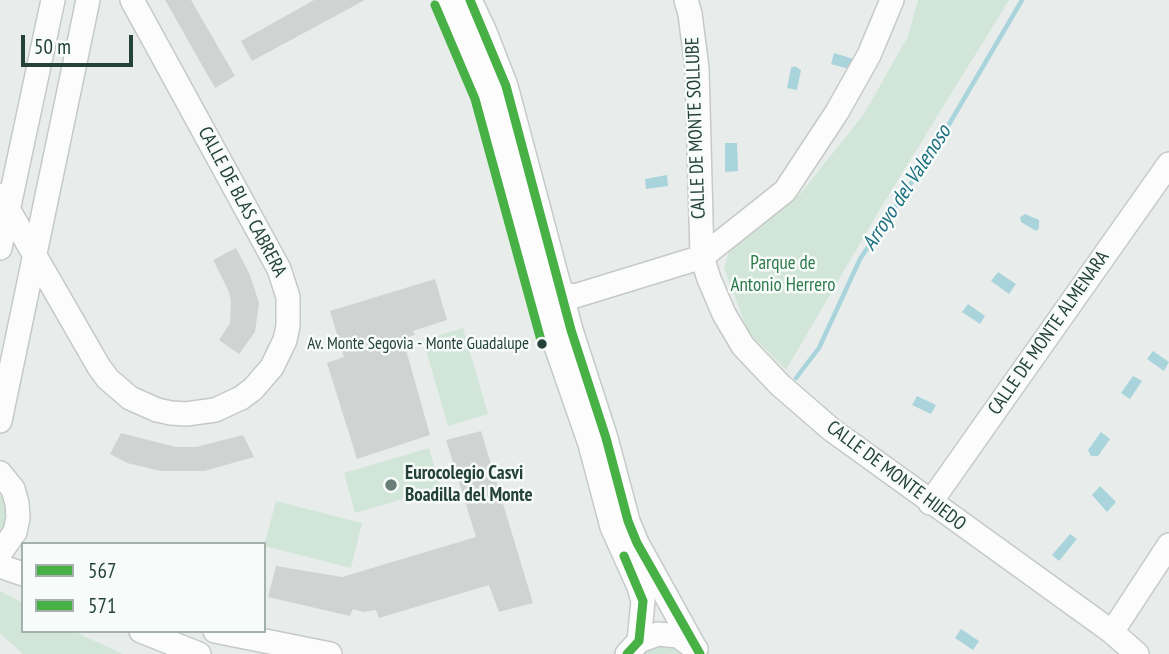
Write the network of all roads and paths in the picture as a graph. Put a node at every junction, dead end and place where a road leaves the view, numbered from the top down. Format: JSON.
{"nodes":[{"id":1,"x":53,"y":0,"type":"edge"},
{"id":2,"x":89,"y":0,"type":"edge"},
{"id":3,"x":132,"y":0,"type":"edge"},
{"id":4,"x":446,"y":0,"type":"edge"},
{"id":5,"x":470,"y":0,"type":"edge"},
{"id":6,"x":685,"y":0,"type":"edge"},
{"id":7,"x":892,"y":0,"type":"edge"},
{"id":8,"x":1169,"y":164,"type":"edge"},
{"id":9,"x":7,"y":196,"type":"edge"},
{"id":10,"x":47,"y":197,"type":"junction"},
{"id":11,"x":0,"y":247,"type":"edge"},
{"id":12,"x":36,"y":254,"type":"junction"},
{"id":13,"x":702,"y":257,"type":"junction"},
{"id":14,"x":539,"y":286,"type":"junction"},
{"id":15,"x":568,"y":299,"type":"junction"},
{"id":16,"x":62,"y":303,"type":"junction"},
{"id":17,"x":23,"y":311,"type":"junction"},
{"id":18,"x":550,"y":328,"type":"junction"},
{"id":19,"x":0,"y":421,"type":"edge"},
{"id":20,"x":0,"y":473,"type":"edge"},
{"id":21,"x":930,"y":503,"type":"junction"},
{"id":22,"x":23,"y":538,"type":"edge"},
{"id":23,"x":1169,"y":545,"type":"edge"},
{"id":24,"x":0,"y":553,"type":"edge"},
{"id":25,"x":0,"y":566,"type":"edge"},
{"id":26,"x":21,"y":573,"type":"edge"},
{"id":27,"x":1112,"y":632,"type":"junction"},
{"id":28,"x":146,"y":633,"type":"edge"},
{"id":29,"x":225,"y":633,"type":"edge"},
{"id":30,"x":633,"y":648,"type":"edge"},
{"id":31,"x":697,"y":651,"type":"edge"},
{"id":32,"x":200,"y":654,"type":"edge"},
{"id":33,"x":330,"y":654,"type":"edge"},
{"id":34,"x":1137,"y":654,"type":"edge"}],
"edges":[{"from":1,"to":9,"type":"street"},
{"from":2,"to":10,"type":"street"},
{"from":3,"to":16,"type":"street","name":"CALLE DE BLAS CABRERA"},
{"from":4,"to":14,"type":"street"},
{"from":5,"to":15,"type":"street"},
{"from":6,"to":13,"type":"street","name":"CALLE DE MONTE SOLLUBE"},
{"from":7,"to":13,"type":"street"},
{"from":8,"to":21,"type":"street","name":"CALLE DE MONTE ALMENARA"},
{"from":9,"to":10,"type":"street"},
{"from":9,"to":11,"type":"street"},
{"from":9,"to":12,"type":"street","name":"CALLE DE BLAS CABRERA"},
{"from":10,"to":12,"type":"street"},
{"from":12,"to":16,"type":"street","name":"CALLE DE BLAS CABRERA"},
{"from":12,"to":17,"type":"street"},
{"from":13,"to":15,"type":"street"},
{"from":13,"to":21,"type":"street","name":"CALLE DE MONTE HIJEDO"},
{"from":14,"to":15,"type":"street"},
{"from":14,"to":18,"type":"street"},
{"from":15,"to":18,"type":"street"},
{"from":15,"to":31,"type":"street"},
{"from":16,"to":17,"type":"street"},
{"from":17,"to":19,"type":"street"},
{"from":18,"to":30,"type":"street"},
{"from":20,"to":22,"type":"street"},
{"from":21,"to":27,"type":"street","name":"CALLE DE MONTE HIJEDO"},
{"from":22,"to":24,"type":"street"},
{"from":23,"to":27,"type":"street"},
{"from":25,"to":26,"type":"street"},
{"from":27,"to":34,"type":"street","name":"CALLE DE MONTE HIJEDO"},
{"from":28,"to":32,"type":"street"},
{"from":29,"to":33,"type":"street"},
{"from":30,"to":31,"type":"street"}]}
